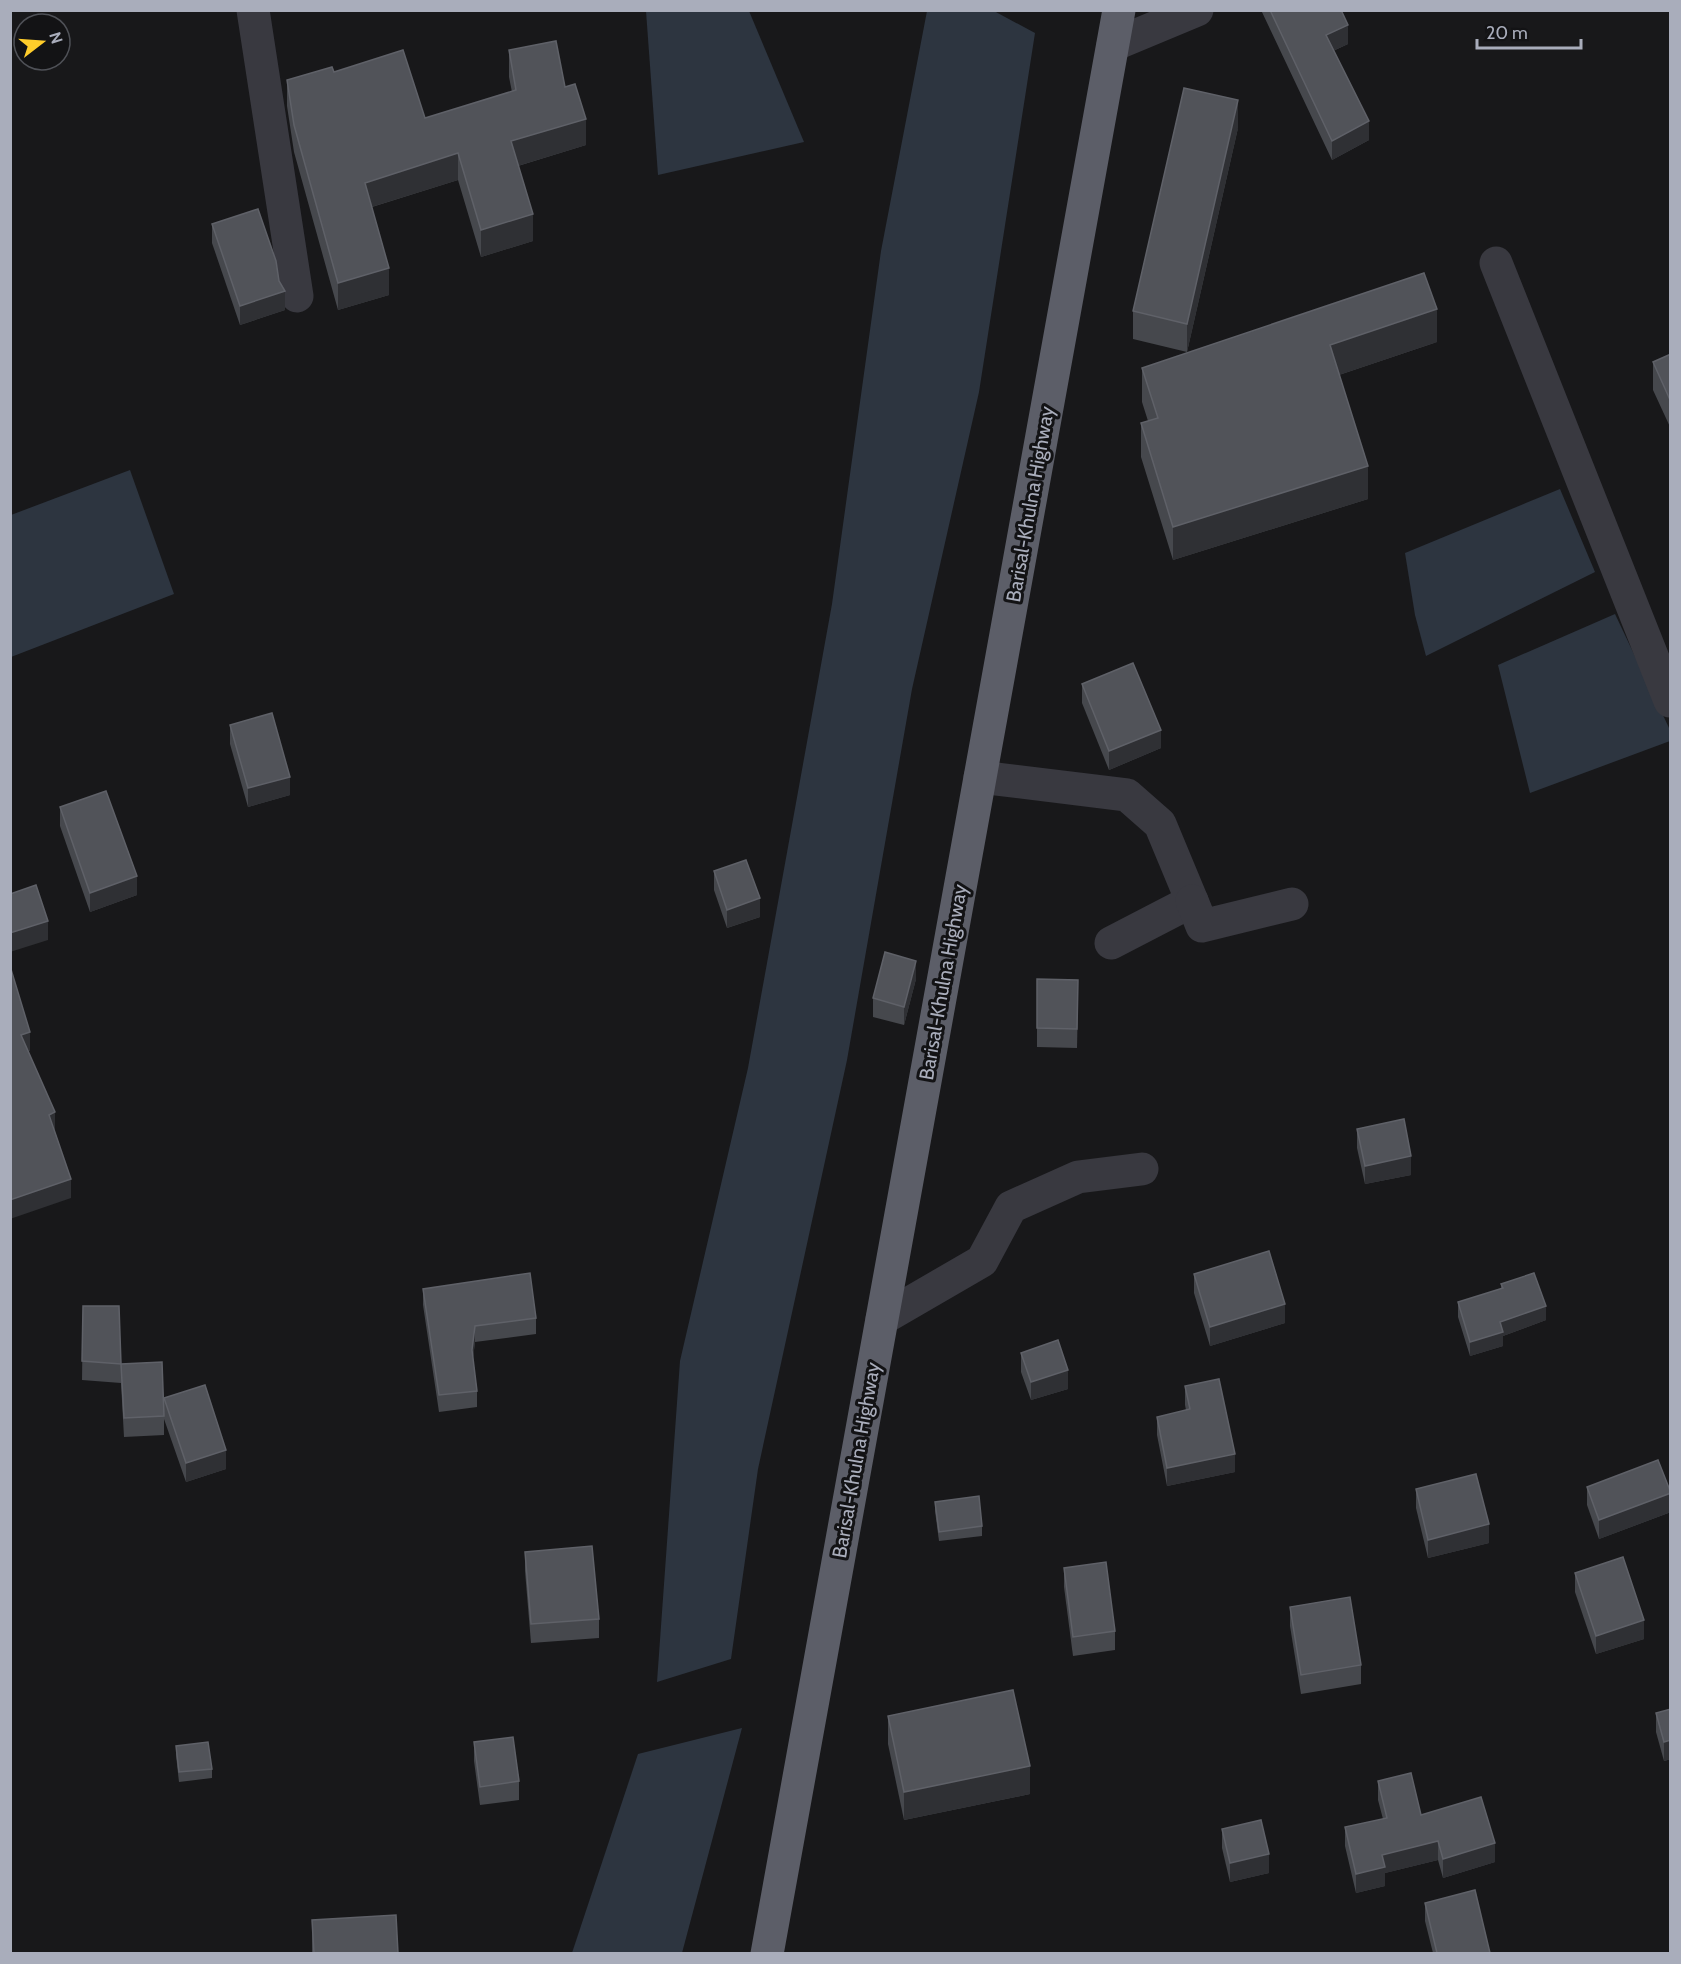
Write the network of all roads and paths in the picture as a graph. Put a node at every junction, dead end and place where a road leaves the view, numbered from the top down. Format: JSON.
{"nodes":[{"id":1,"x":253,"y":10,"type":"edge"},
{"id":2,"x":1119,"y":10,"type":"edge"},
{"id":3,"x":1197,"y":10,"type":"edge"},
{"id":4,"x":1113,"y":45,"type":"junction"},
{"id":5,"x":1496,"y":263,"type":"dead end"},
{"id":6,"x":297,"y":297,"type":"dead end"},
{"id":7,"x":1671,"y":701,"type":"edge"},
{"id":8,"x":980,"y":777,"type":"junction"},
{"id":9,"x":1192,"y":901,"type":"junction"},
{"id":10,"x":1292,"y":904,"type":"dead end"},
{"id":11,"x":1111,"y":943,"type":"dead end"},
{"id":12,"x":1142,"y":1168,"type":"dead end"},
{"id":13,"x":882,"y":1320,"type":"junction"},
{"id":14,"x":767,"y":1953,"type":"edge"}],
"edges":[{"from":1,"to":6,"type":"street"},
{"from":2,"to":4,"type":"highway","name":"Barisal-Khulna Highway"},
{"from":3,"to":4,"type":"street"},
{"from":4,"to":8,"type":"highway","name":"Barisal-Khulna Highway"},
{"from":5,"to":7,"type":"street"},
{"from":8,"to":9,"type":"street"},
{"from":8,"to":13,"type":"highway","name":"Barisal-Khulna Highway"},
{"from":9,"to":10,"type":"street"},
{"from":9,"to":11,"type":"street"},
{"from":12,"to":13,"type":"street"},
{"from":13,"to":14,"type":"highway","name":"Barisal-Khulna Highway"}]}
